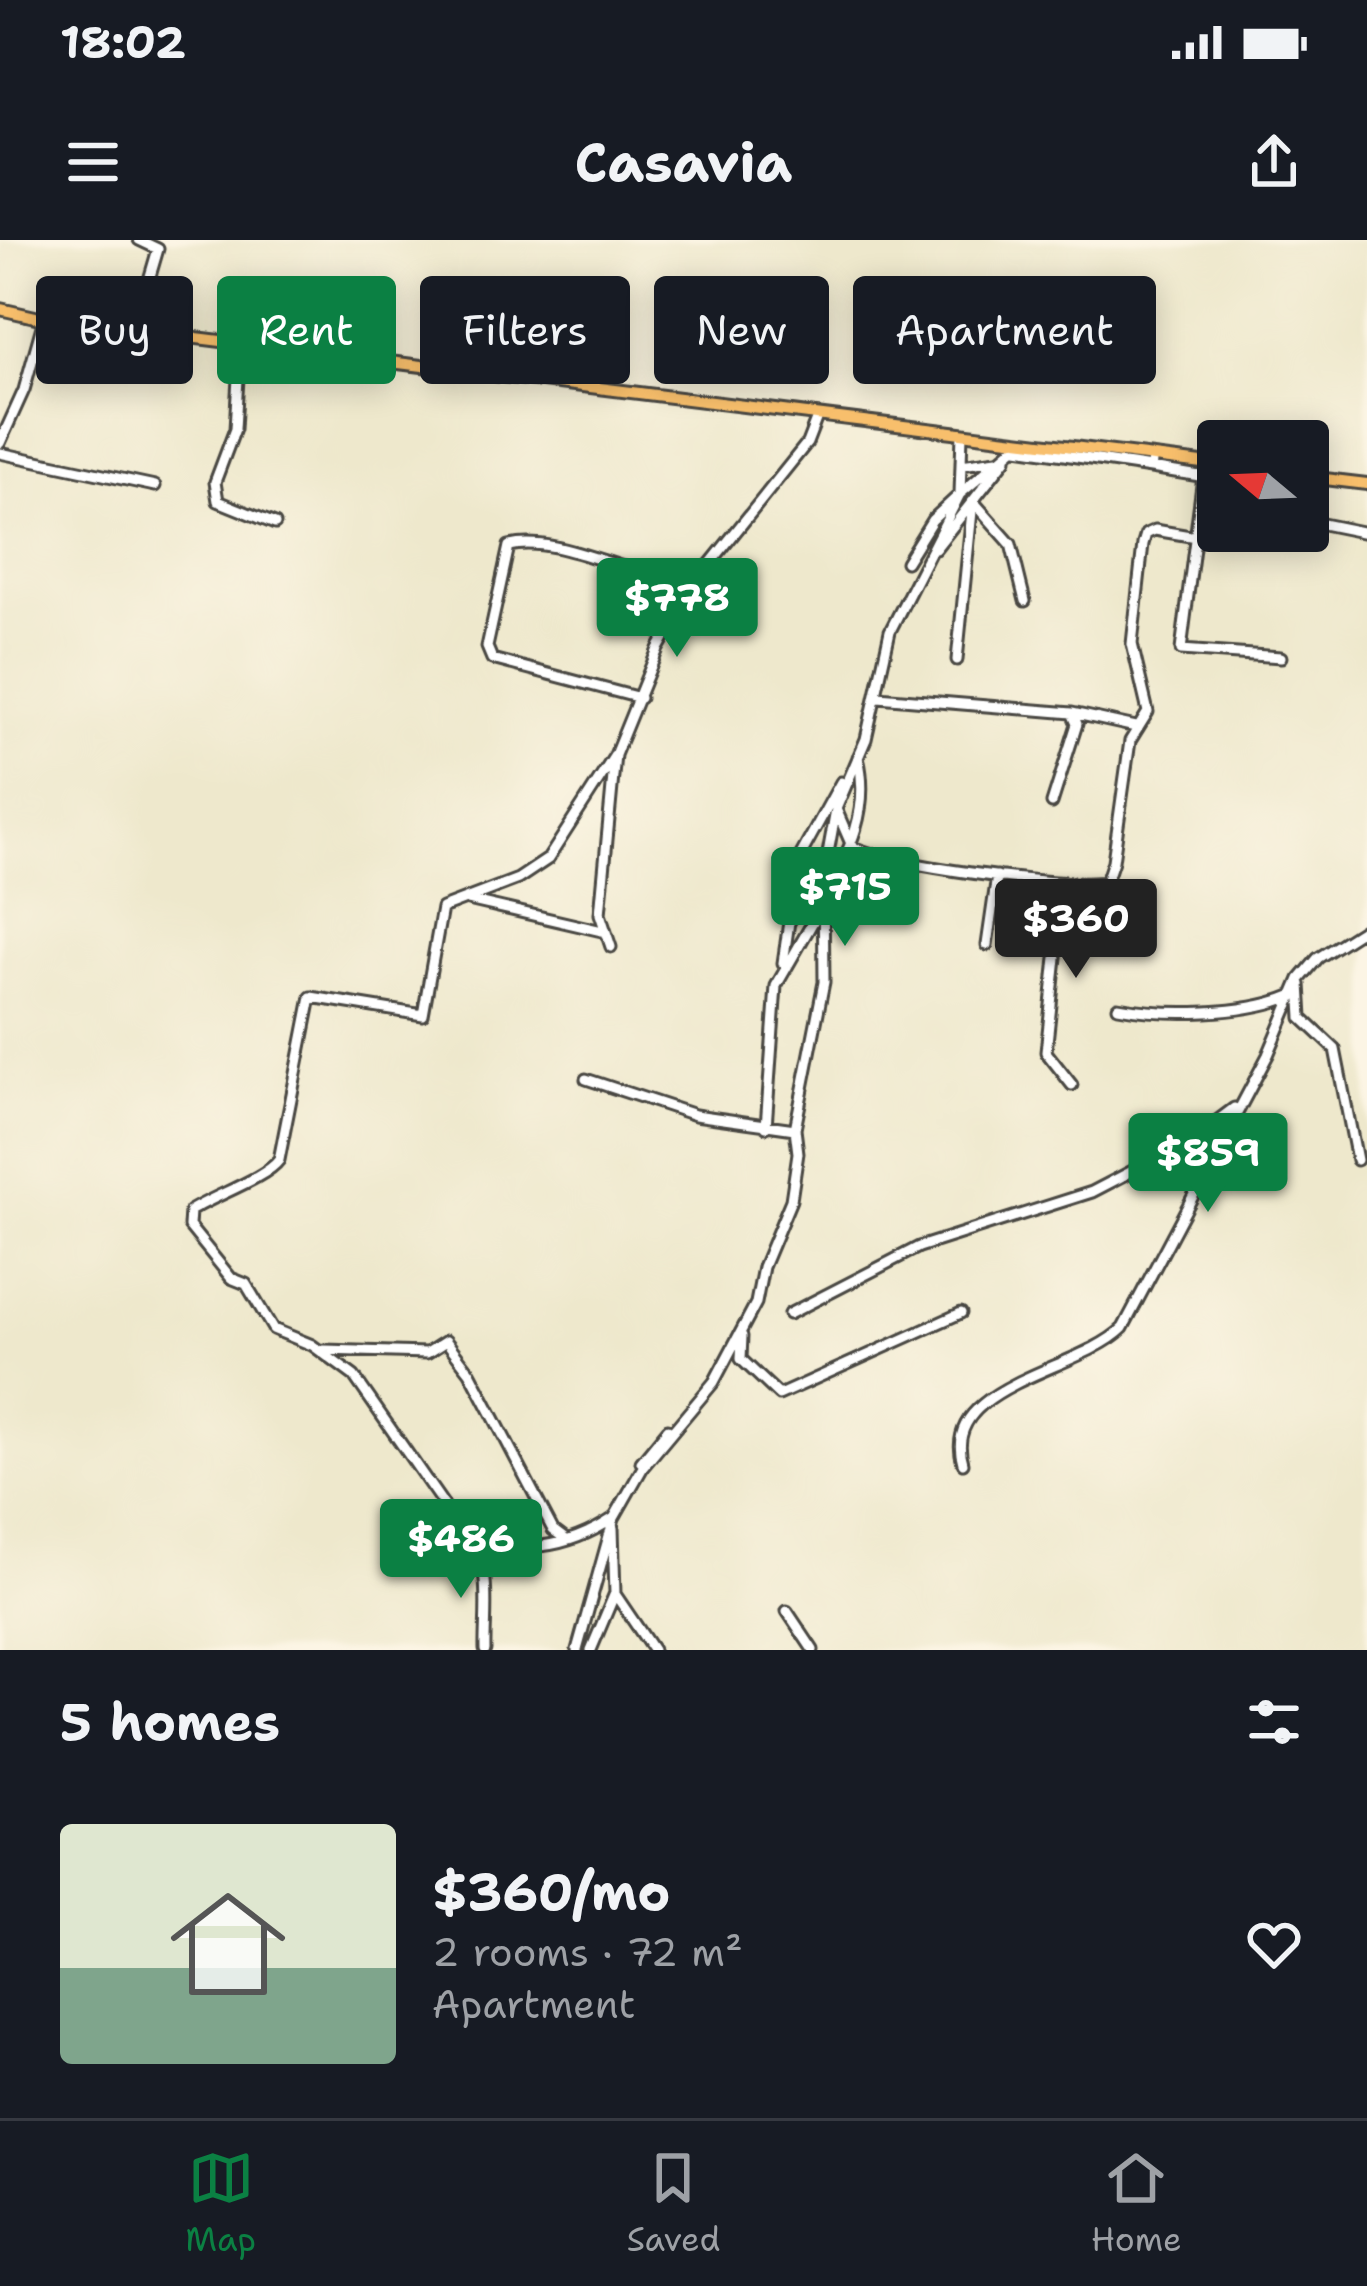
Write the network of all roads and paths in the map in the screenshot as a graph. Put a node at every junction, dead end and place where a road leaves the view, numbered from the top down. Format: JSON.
{"nodes":[{"id":1,"x":139,"y":240,"type":"edge"},
{"id":2,"x":148,"y":276,"type":"edge"},
{"id":3,"x":0,"y":309,"type":"edge"},
{"id":4,"x":36,"y":317,"type":"edge"},
{"id":5,"x":36,"y":348,"type":"edge"},
{"id":6,"x":396,"y":364,"type":"edge"},
{"id":7,"x":237,"y":384,"type":"edge"},
{"id":8,"x":817,"y":417,"type":"junction"},
{"id":9,"x":962,"y":434,"type":"junction"},
{"id":10,"x":0,"y":443,"type":"edge"},
{"id":11,"x":1020,"y":445,"type":"junction"},
{"id":12,"x":0,"y":453,"type":"edge"},
{"id":13,"x":1005,"y":458,"type":"junction"},
{"id":14,"x":1152,"y":462,"type":"junction"},
{"id":15,"x":1197,"y":464,"type":"edge"},
{"id":16,"x":961,"y":465,"type":"junction"},
{"id":17,"x":1197,"y":475,"type":"edge"},
{"id":18,"x":1329,"y":479,"type":"edge"},
{"id":19,"x":1367,"y":484,"type":"edge"},
{"id":20,"x":155,"y":486,"type":"dead end"},
{"id":21,"x":960,"y":494,"type":"junction"},
{"id":22,"x":973,"y":501,"type":"junction"},
{"id":23,"x":274,"y":524,"type":"dead end"},
{"id":24,"x":1329,"y":525,"type":"edge"},
{"id":25,"x":1197,"y":528,"type":"edge"},
{"id":26,"x":1367,"y":533,"type":"edge"},
{"id":27,"x":1196,"y":537,"type":"junction"},
{"id":28,"x":928,"y":558,"type":"junction"},
{"id":29,"x":906,"y":562,"type":"dead end"},
{"id":30,"x":697,"y":580,"type":"junction"},
{"id":31,"x":1025,"y":601,"type":"dead end"},
{"id":32,"x":1280,"y":657,"type":"dead end"},
{"id":33,"x":957,"y":660,"type":"dead end"},
{"id":34,"x":640,"y":698,"type":"junction"},
{"id":35,"x":878,"y":698,"type":"junction"},
{"id":36,"x":1072,"y":713,"type":"junction"},
{"id":37,"x":1136,"y":728,"type":"junction"},
{"id":38,"x":615,"y":755,"type":"junction"},
{"id":39,"x":858,"y":757,"type":"junction"},
{"id":40,"x":853,"y":770,"type":"junction"},
{"id":41,"x":1052,"y":803,"type":"dead end"},
{"id":42,"x":836,"y":809,"type":"junction"},
{"id":43,"x":852,"y":846,"type":"junction"},
{"id":44,"x":827,"y":857,"type":"junction"},
{"id":45,"x":997,"y":875,"type":"junction"},
{"id":46,"x":1064,"y":882,"type":"junction"},
{"id":47,"x":468,"y":900,"type":"junction"},
{"id":48,"x":821,"y":902,"type":"junction"},
{"id":49,"x":1367,"y":927,"type":"edge"},
{"id":50,"x":786,"y":928,"type":"junction"},
{"id":51,"x":602,"y":931,"type":"junction"},
{"id":52,"x":987,"y":945,"type":"dead end"},
{"id":53,"x":611,"y":947,"type":"dead end"},
{"id":54,"x":783,"y":965,"type":"junction"},
{"id":55,"x":1300,"y":979,"type":"junction"},
{"id":56,"x":1291,"y":996,"type":"junction"},
{"id":57,"x":1118,"y":1007,"type":"dead end"},
{"id":58,"x":586,"y":1078,"type":"dead end"},
{"id":59,"x":1072,"y":1085,"type":"dead end"},
{"id":60,"x":1238,"y":1104,"type":"junction"},
{"id":61,"x":766,"y":1127,"type":"junction"},
{"id":62,"x":795,"y":1129,"type":"junction"},
{"id":63,"x":1357,"y":1160,"type":"dead end"},
{"id":64,"x":962,"y":1313,"type":"dead end"},
{"id":65,"x":789,"y":1314,"type":"dead end"},
{"id":66,"x":741,"y":1330,"type":"junction"},
{"id":67,"x":319,"y":1349,"type":"junction"},
{"id":68,"x":963,"y":1462,"type":"dead end"},
{"id":69,"x":613,"y":1520,"type":"junction"},
{"id":70,"x":466,"y":1538,"type":"junction"},
{"id":71,"x":568,"y":1540,"type":"junction"},
{"id":72,"x":615,"y":1593,"type":"junction"},
{"id":73,"x":787,"y":1611,"type":"dead end"},
{"id":74,"x":810,"y":1647,"type":"edge"},
{"id":75,"x":485,"y":1650,"type":"edge"},
{"id":76,"x":577,"y":1650,"type":"edge"},
{"id":77,"x":591,"y":1650,"type":"edge"},
{"id":78,"x":652,"y":1650,"type":"edge"}],
"edges":[{"from":1,"to":2,"type":"street"},
{"from":3,"to":4,"type":"main road"},
{"from":5,"to":10,"type":"street"},
{"from":6,"to":8,"type":"main road"},
{"from":7,"to":23,"type":"street"},
{"from":8,"to":9,"type":"main road"},
{"from":8,"to":30,"type":"street"},
{"from":9,"to":11,"type":"main road"},
{"from":9,"to":16,"type":"street"},
{"from":11,"to":13,"type":"street"},
{"from":11,"to":14,"type":"main road"},
{"from":12,"to":20,"type":"street"},
{"from":13,"to":16,"type":"street"},
{"from":13,"to":21,"type":"street"},
{"from":13,"to":22,"type":"street"},
{"from":14,"to":15,"type":"main road"},
{"from":14,"to":17,"type":"street"},
{"from":16,"to":21,"type":"street"},
{"from":18,"to":19,"type":"main road"},
{"from":21,"to":28,"type":"street"},
{"from":21,"to":29,"type":"street"},
{"from":22,"to":28,"type":"street"},
{"from":22,"to":31,"type":"street"},
{"from":22,"to":33,"type":"street"},
{"from":24,"to":26,"type":"street"},
{"from":25,"to":27,"type":"street"},
{"from":27,"to":32,"type":"street"},
{"from":27,"to":37,"type":"street"},
{"from":28,"to":35,"type":"street"},
{"from":30,"to":34,"type":"street"},
{"from":30,"to":34,"type":"street"},
{"from":34,"to":38,"type":"street"},
{"from":35,"to":36,"type":"street"},
{"from":35,"to":39,"type":"street"},
{"from":36,"to":37,"type":"street"},
{"from":36,"to":41,"type":"street"},
{"from":37,"to":46,"type":"street"},
{"from":38,"to":47,"type":"street"},
{"from":38,"to":51,"type":"street"},
{"from":39,"to":40,"type":"street"},
{"from":39,"to":43,"type":"street"},
{"from":40,"to":42,"type":"street"},
{"from":40,"to":50,"type":"street"},
{"from":42,"to":43,"type":"street"},
{"from":42,"to":44,"type":"street"},
{"from":43,"to":45,"type":"street"},
{"from":43,"to":48,"type":"street"},
{"from":44,"to":48,"type":"street"},
{"from":44,"to":50,"type":"street"},
{"from":45,"to":46,"type":"street"},
{"from":45,"to":52,"type":"street"},
{"from":46,"to":59,"type":"street"},
{"from":47,"to":51,"type":"street"},
{"from":47,"to":67,"type":"street"},
{"from":48,"to":54,"type":"street"},
{"from":48,"to":62,"type":"street"},
{"from":49,"to":55,"type":"street"},
{"from":50,"to":54,"type":"street"},
{"from":51,"to":53,"type":"street"},
{"from":54,"to":61,"type":"street"},
{"from":55,"to":56,"type":"street"},
{"from":55,"to":63,"type":"street"},
{"from":56,"to":57,"type":"street"},
{"from":56,"to":60,"type":"street"},
{"from":58,"to":61,"type":"street"},
{"from":60,"to":65,"type":"street"},
{"from":60,"to":68,"type":"street"},
{"from":61,"to":62,"type":"street"},
{"from":62,"to":66,"type":"street"},
{"from":64,"to":66,"type":"street"},
{"from":66,"to":69,"type":"street"},
{"from":67,"to":70,"type":"street"},
{"from":67,"to":71,"type":"street"},
{"from":69,"to":71,"type":"street"},
{"from":69,"to":72,"type":"street"},
{"from":69,"to":76,"type":"street"},
{"from":70,"to":71,"type":"street"},
{"from":70,"to":75,"type":"street"},
{"from":72,"to":77,"type":"street"},
{"from":72,"to":78,"type":"street"},
{"from":73,"to":74,"type":"street"}]}
